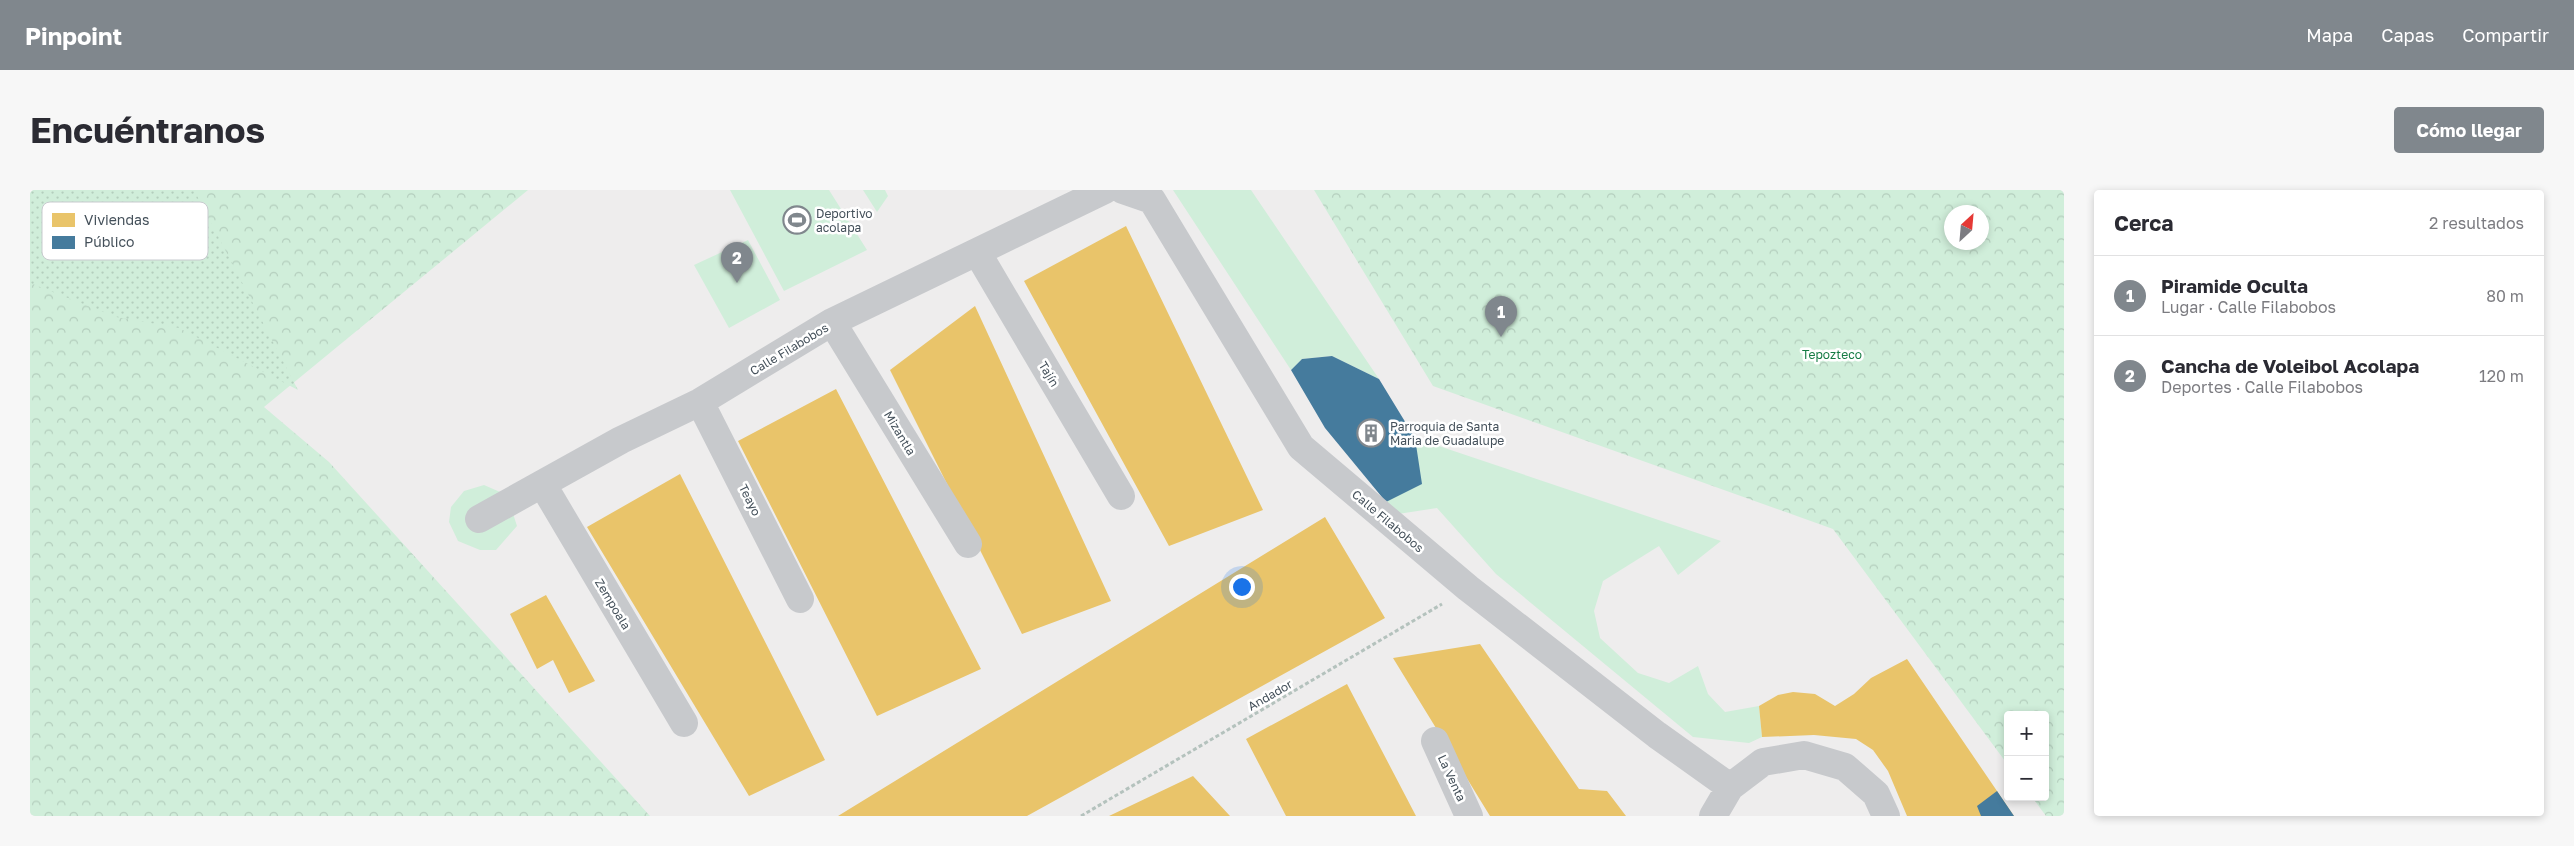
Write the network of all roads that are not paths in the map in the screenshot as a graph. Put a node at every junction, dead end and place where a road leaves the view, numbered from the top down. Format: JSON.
{"nodes":[{"id":1,"x":1105,"y":190,"type":"edge"},
{"id":2,"x":1123,"y":190,"type":"edge"},
{"id":3,"x":977,"y":252,"type":"junction"},
{"id":4,"x":832,"y":322,"type":"junction"},
{"id":5,"x":700,"y":402,"type":"junction"},
{"id":6,"x":543,"y":485,"type":"junction"},
{"id":7,"x":1121,"y":496,"type":"dead end"},
{"id":8,"x":479,"y":519,"type":"dead end"},
{"id":9,"x":968,"y":544,"type":"dead end"},
{"id":10,"x":800,"y":598,"type":"dead end"},
{"id":11,"x":684,"y":723,"type":"dead end"},
{"id":12,"x":1435,"y":741,"type":"dead end"},
{"id":13,"x":1730,"y":787,"type":"junction"},
{"id":14,"x":1470,"y":816,"type":"edge"},
{"id":15,"x":1713,"y":816,"type":"edge"},
{"id":16,"x":1886,"y":816,"type":"edge"}],
"edges":[{"from":1,"to":3,"type":"street","name":"Calle Filabobos"},
{"from":2,"to":13,"type":"street","name":"Calle Filabobos"},
{"from":3,"to":4,"type":"street","name":"Calle Filabobos"},
{"from":3,"to":7,"type":"street","name":"Tajín"},
{"from":4,"to":5,"type":"street","name":"Calle Filabobos"},
{"from":4,"to":9,"type":"street","name":"Mizantla"},
{"from":5,"to":6,"type":"street","name":"Calle Filabobos"},
{"from":5,"to":10,"type":"street","name":"Teayo"},
{"from":6,"to":8,"type":"street","name":"Calle Filabobos"},
{"from":6,"to":11,"type":"street","name":"Zempoala"},
{"from":12,"to":14,"type":"street","name":"La Venta"},
{"from":13,"to":15,"type":"street"},
{"from":13,"to":16,"type":"street"}]}
